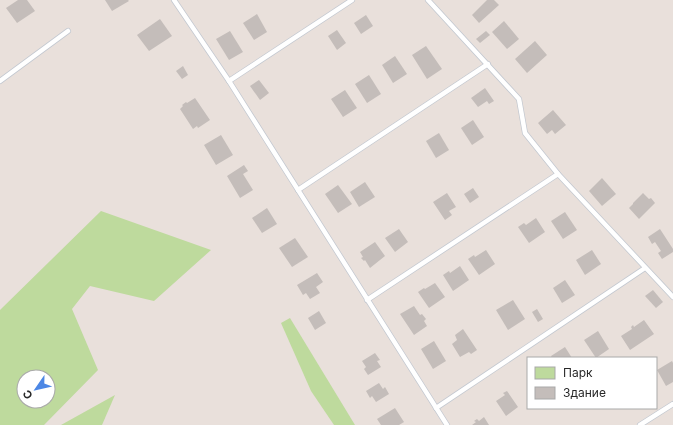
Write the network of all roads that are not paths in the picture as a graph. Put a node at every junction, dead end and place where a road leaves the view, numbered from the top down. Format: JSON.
{"nodes":[{"id":1,"x":174,"y":0,"type":"edge"},
{"id":2,"x":352,"y":0,"type":"edge"},
{"id":3,"x":428,"y":0,"type":"edge"},
{"id":4,"x":68,"y":31,"type":"dead end"},
{"id":5,"x":488,"y":64,"type":"junction"},
{"id":6,"x":0,"y":81,"type":"edge"},
{"id":7,"x":229,"y":81,"type":"junction"},
{"id":8,"x":558,"y":174,"type":"junction"},
{"id":9,"x":298,"y":190,"type":"junction"},
{"id":10,"x":646,"y":268,"type":"junction"},
{"id":11,"x":673,"y":298,"type":"edge"},
{"id":12,"x":367,"y":300,"type":"junction"},
{"id":13,"x":673,"y":404,"type":"edge"},
{"id":14,"x":436,"y":408,"type":"junction"},
{"id":15,"x":447,"y":425,"type":"edge"},
{"id":16,"x":640,"y":425,"type":"edge"}],
"edges":[{"from":1,"to":7,"type":"lane"},
{"from":2,"to":7,"type":"lane"},
{"from":3,"to":5,"type":"lane"},
{"from":4,"to":6,"type":"lane"},
{"from":5,"to":8,"type":"lane"},
{"from":5,"to":9,"type":"lane"},
{"from":7,"to":9,"type":"lane"},
{"from":8,"to":10,"type":"lane"},
{"from":8,"to":12,"type":"lane"},
{"from":9,"to":12,"type":"lane"},
{"from":10,"to":11,"type":"lane"},
{"from":10,"to":14,"type":"lane"},
{"from":12,"to":14,"type":"lane"},
{"from":13,"to":16,"type":"lane"},
{"from":14,"to":15,"type":"lane"}]}
